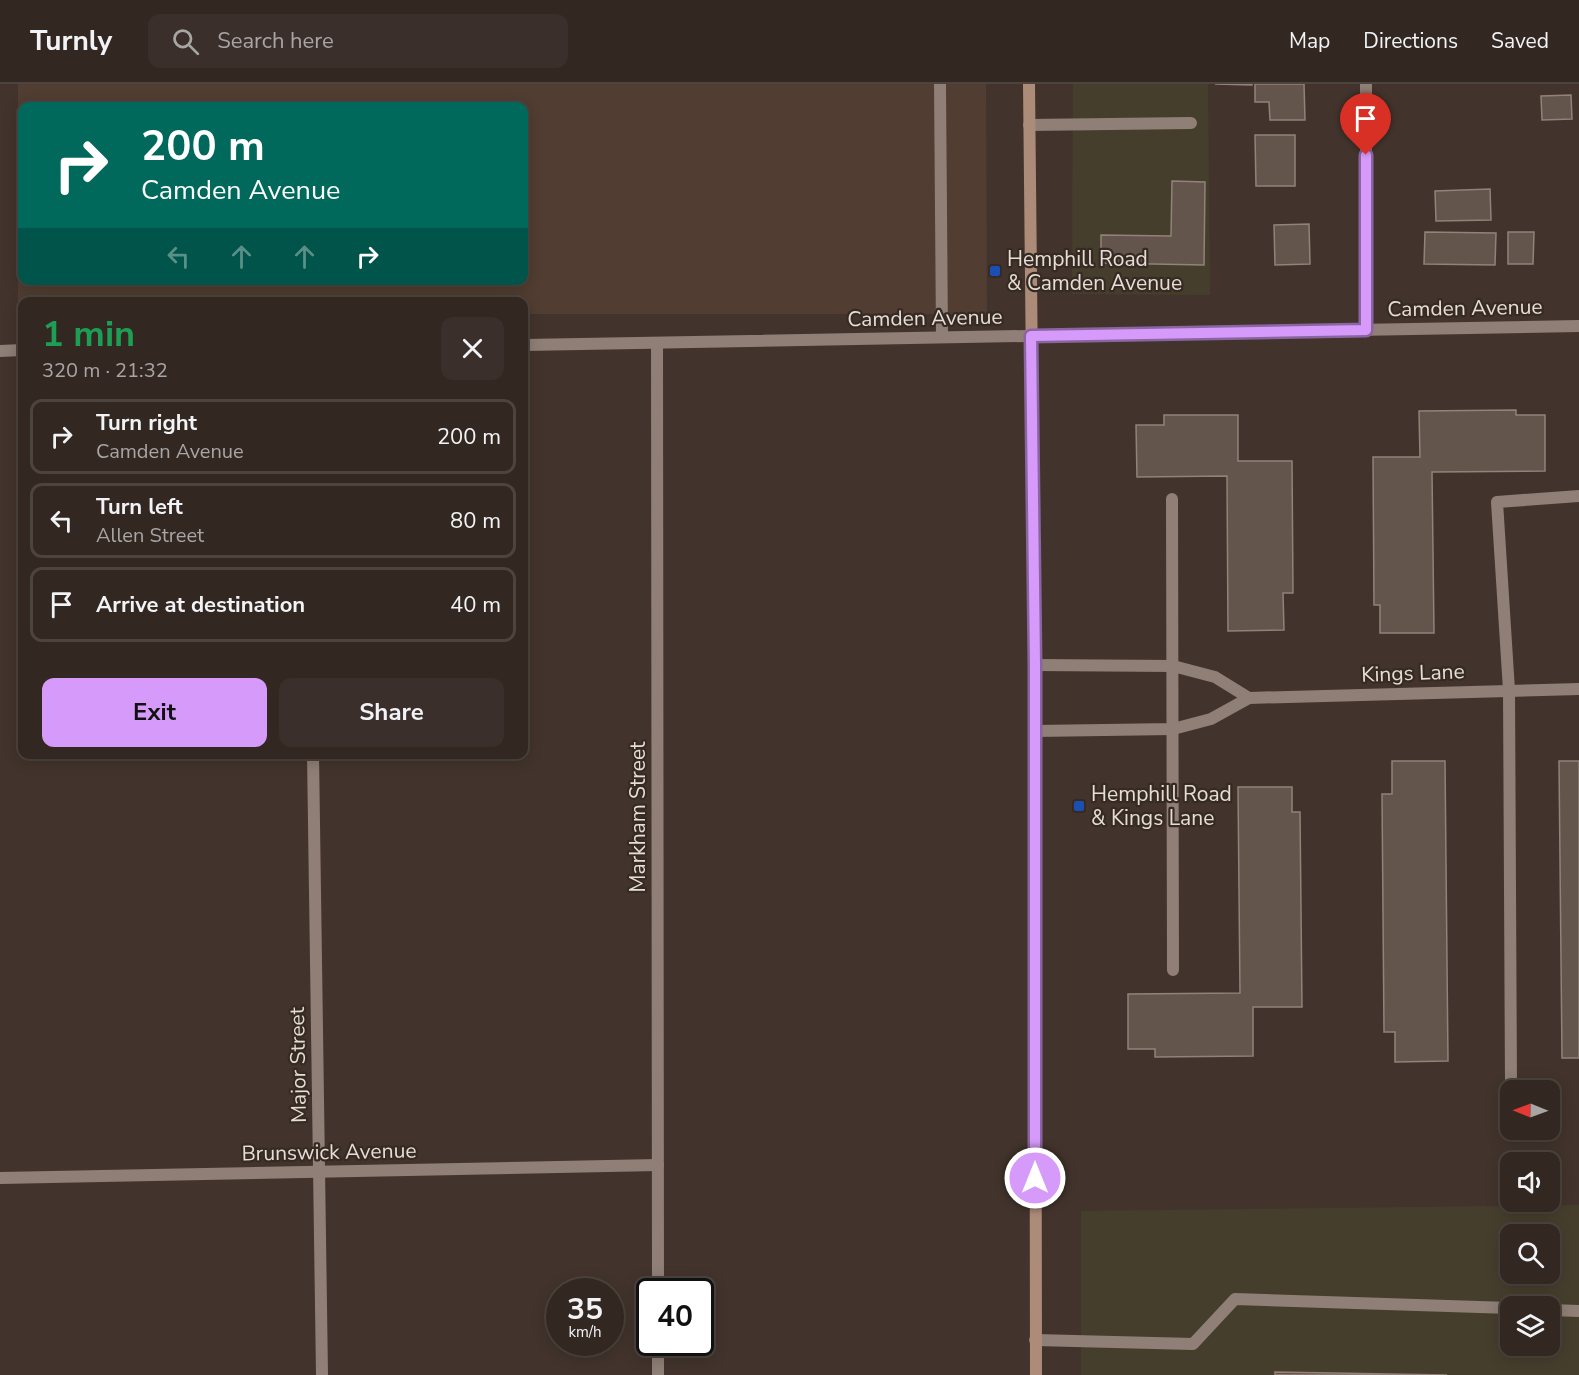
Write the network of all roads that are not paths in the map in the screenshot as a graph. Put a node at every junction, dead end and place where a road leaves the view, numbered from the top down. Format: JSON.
{"nodes":[{"id":1,"x":940,"y":84,"type":"edge"},
{"id":2,"x":1029,"y":84,"type":"edge"},
{"id":3,"x":1366,"y":84,"type":"edge"},
{"id":4,"x":1191,"y":123,"type":"dead end"},
{"id":5,"x":1029,"y":125,"type":"junction"},
{"id":6,"x":1579,"y":326,"type":"edge"},
{"id":7,"x":1366,"y":330,"type":"junction"},
{"id":8,"x":942,"y":336,"type":"junction"},
{"id":9,"x":1031,"y":336,"type":"junction"},
{"id":10,"x":657,"y":343,"type":"junction"},
{"id":11,"x":528,"y":345,"type":"edge"},
{"id":12,"x":18,"y":350,"type":"edge"},
{"id":13,"x":0,"y":351,"type":"edge"},
{"id":14,"x":1579,"y":496,"type":"edge"},
{"id":15,"x":1172,"y":499,"type":"dead end"},
{"id":16,"x":1035,"y":665,"type":"junction"},
{"id":17,"x":1173,"y":666,"type":"junction"},
{"id":18,"x":1579,"y":689,"type":"edge"},
{"id":19,"x":1509,"y":690,"type":"junction"},
{"id":20,"x":1249,"y":698,"type":"junction"},
{"id":21,"x":1173,"y":729,"type":"junction"},
{"id":22,"x":1035,"y":731,"type":"junction"},
{"id":23,"x":313,"y":759,"type":"edge"},
{"id":24,"x":1173,"y":970,"type":"dead end"},
{"id":25,"x":1511,"y":1080,"type":"edge"},
{"id":26,"x":658,"y":1165,"type":"junction"},
{"id":27,"x":320,"y":1172,"type":"junction"},
{"id":28,"x":0,"y":1178,"type":"edge"},
{"id":29,"x":658,"y":1278,"type":"edge"},
{"id":30,"x":1500,"y":1308,"type":"edge"},
{"id":31,"x":1560,"y":1310,"type":"edge"},
{"id":32,"x":1579,"y":1311,"type":"edge"},
{"id":33,"x":1035,"y":1340,"type":"junction"},
{"id":34,"x":658,"y":1356,"type":"edge"},
{"id":35,"x":322,"y":1375,"type":"edge"},
{"id":36,"x":658,"y":1375,"type":"edge"},
{"id":37,"x":1035,"y":1375,"type":"edge"}],
"edges":[{"from":1,"to":8,"type":"street"},
{"from":2,"to":5,"type":"street"},
{"from":3,"to":7,"type":"street"},
{"from":4,"to":5,"type":"street"},
{"from":5,"to":9,"type":"street"},
{"from":6,"to":7,"type":"street","name":"Camden Avenue"},
{"from":7,"to":9,"type":"street","name":"Camden Avenue"},
{"from":8,"to":9,"type":"street","name":"Camden Avenue"},
{"from":8,"to":10,"type":"street","name":"Camden Avenue"},
{"from":9,"to":16,"type":"street"},
{"from":10,"to":11,"type":"street","name":"Camden Avenue"},
{"from":10,"to":26,"type":"street","name":"Markham Street"},
{"from":12,"to":13,"type":"street"},
{"from":14,"to":19,"type":"street"},
{"from":15,"to":17,"type":"street"},
{"from":16,"to":17,"type":"street"},
{"from":16,"to":22,"type":"street"},
{"from":17,"to":20,"type":"street"},
{"from":17,"to":21,"type":"street"},
{"from":18,"to":19,"type":"street","name":"Kings Lane"},
{"from":19,"to":20,"type":"street","name":"Kings Lane"},
{"from":19,"to":25,"type":"street"},
{"from":20,"to":21,"type":"street","name":"Kings Lane"},
{"from":21,"to":22,"type":"street","name":"Kings Lane"},
{"from":21,"to":24,"type":"street"},
{"from":22,"to":33,"type":"street"},
{"from":23,"to":27,"type":"street","name":"Major Street"},
{"from":26,"to":27,"type":"street","name":"Brunswick Avenue"},
{"from":26,"to":29,"type":"street","name":"Markham Street"},
{"from":27,"to":28,"type":"street","name":"Brunswick Avenue"},
{"from":27,"to":35,"type":"street","name":"Major Street"},
{"from":30,"to":33,"type":"street"},
{"from":31,"to":32,"type":"street"},
{"from":33,"to":37,"type":"street"},
{"from":34,"to":36,"type":"street"}]}
